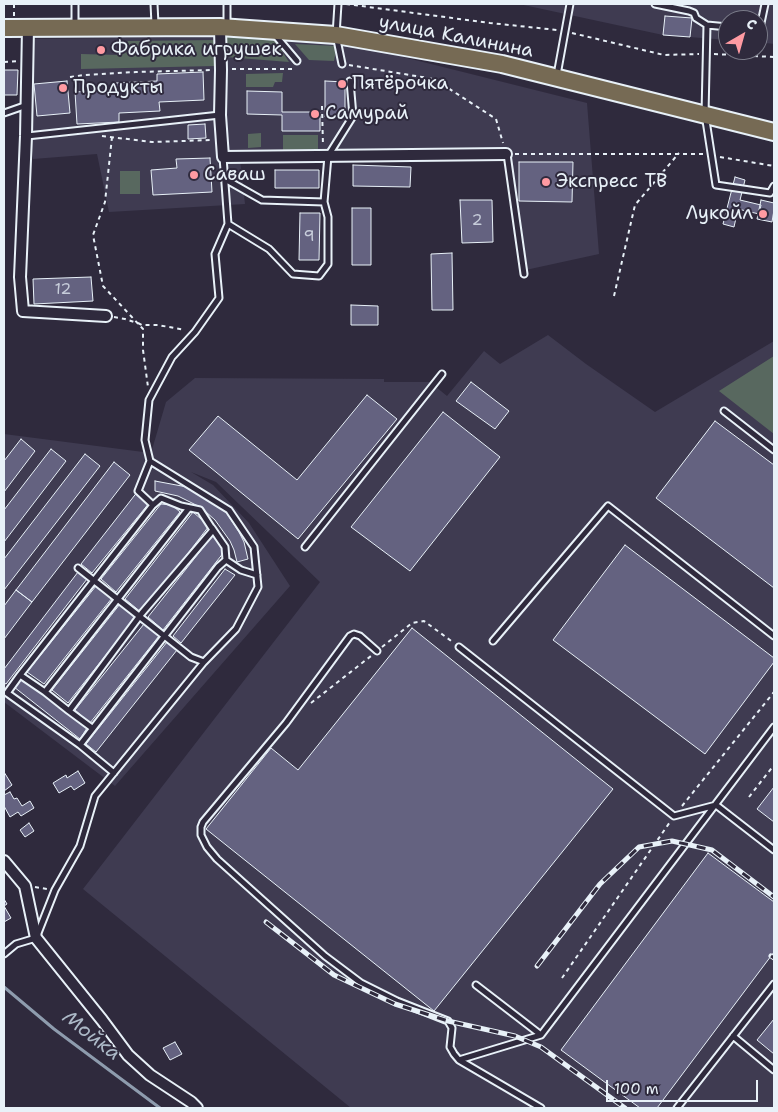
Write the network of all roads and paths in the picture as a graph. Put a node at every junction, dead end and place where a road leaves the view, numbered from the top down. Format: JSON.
{"nodes":[{"id":1,"x":14,"y":4,"type":"edge"},
{"id":2,"x":76,"y":4,"type":"edge"},
{"id":3,"x":154,"y":4,"type":"edge"},
{"id":4,"x":228,"y":4,"type":"edge"},
{"id":5,"x":338,"y":4,"type":"edge"},
{"id":6,"x":570,"y":4,"type":"edge"},
{"id":7,"x":655,"y":4,"type":"edge"},
{"id":8,"x":15,"y":25,"type":"edge"},
{"id":9,"x":707,"y":25,"type":"junction"},
{"id":10,"x":718,"y":26,"type":"edge"},
{"id":11,"x":75,"y":27,"type":"junction"},
{"id":12,"x":155,"y":27,"type":"junction"},
{"id":13,"x":223,"y":27,"type":"junction"},
{"id":14,"x":272,"y":31,"type":"junction"},
{"id":15,"x":336,"y":35,"type":"junction"},
{"id":16,"x":28,"y":61,"type":"junction"},
{"id":17,"x":4,"y":62,"type":"edge"},
{"id":18,"x":297,"y":62,"type":"dead end"},
{"id":19,"x":342,"y":64,"type":"joint"},
{"id":20,"x":292,"y":69,"type":"dead end"},
{"id":21,"x":221,"y":70,"type":"junction"},
{"id":22,"x":70,"y":77,"type":"dead end"},
{"id":23,"x":557,"y":78,"type":"junction"},
{"id":24,"x":350,"y":80,"type":"dead end"},
{"id":25,"x":27,"y":105,"type":"junction"},
{"id":26,"x":322,"y":106,"type":"dead end"},
{"id":27,"x":4,"y":113,"type":"edge"},
{"id":28,"x":705,"y":114,"type":"junction"},
{"id":29,"x":220,"y":115,"type":"junction"},
{"id":30,"x":774,"y":132,"type":"edge"},
{"id":31,"x":26,"y":136,"type":"junction"},
{"id":32,"x":94,"y":136,"type":"dead end"},
{"id":33,"x":112,"y":137,"type":"junction"},
{"id":34,"x":222,"y":140,"type":"junction"},
{"id":35,"x":679,"y":153,"type":"junction"},
{"id":36,"x":506,"y":154,"type":"junction"},
{"id":37,"x":712,"y":155,"type":"junction"},
{"id":38,"x":326,"y":156,"type":"junction"},
{"id":39,"x":223,"y":157,"type":"junction"},
{"id":40,"x":774,"y":166,"type":"edge"},
{"id":41,"x":225,"y":179,"type":"junction"},
{"id":42,"x":774,"y":186,"type":"edge"},
{"id":43,"x":324,"y":202,"type":"junction"},
{"id":44,"x":228,"y":224,"type":"junction"},
{"id":45,"x":524,"y":274,"type":"dead end"},
{"id":46,"x":614,"y":296,"type":"dead end"},
{"id":47,"x":106,"y":316,"type":"joint"},
{"id":48,"x":136,"y":322,"type":"junction"},
{"id":49,"x":195,"y":332,"type":"junction"},
{"id":50,"x":442,"y":374,"type":"dead end"},
{"id":51,"x":149,"y":400,"type":"junction"},
{"id":52,"x":724,"y":411,"type":"dead end"},
{"id":53,"x":774,"y":450,"type":"edge"},
{"id":54,"x":150,"y":461,"type":"junction"},
{"id":55,"x":153,"y":505,"type":"junction"},
{"id":56,"x":189,"y":508,"type":"junction"},
{"id":57,"x":210,"y":526,"type":"junction"},
{"id":58,"x":305,"y":547,"type":"dead end"},
{"id":59,"x":226,"y":560,"type":"junction"},
{"id":60,"x":78,"y":568,"type":"dead end"},
{"id":61,"x":257,"y":575,"type":"junction"},
{"id":62,"x":94,"y":580,"type":"junction"},
{"id":63,"x":118,"y":599,"type":"junction"},
{"id":64,"x":140,"y":616,"type":"junction"},
{"id":65,"x":164,"y":636,"type":"junction"},
{"id":66,"x":774,"y":636,"type":"edge"},
{"id":67,"x":493,"y":641,"type":"dead end"},
{"id":68,"x":459,"y":647,"type":"joint"},
{"id":69,"x":378,"y":651,"type":"junction"},
{"id":70,"x":204,"y":662,"type":"junction"},
{"id":71,"x":20,"y":675,"type":"junction"},
{"id":72,"x":45,"y":692,"type":"junction"},
{"id":73,"x":774,"y":692,"type":"edge"},
{"id":74,"x":309,"y":705,"type":"dead end"},
{"id":75,"x":69,"y":711,"type":"junction"},
{"id":76,"x":774,"y":727,"type":"edge"},
{"id":77,"x":92,"y":728,"type":"junction"},
{"id":78,"x":80,"y":745,"type":"junction"},
{"id":79,"x":774,"y":765,"type":"edge"},
{"id":80,"x":114,"y":773,"type":"junction"},
{"id":81,"x":749,"y":797,"type":"dead end"},
{"id":82,"x":716,"y":805,"type":"junction"},
{"id":83,"x":674,"y":816,"type":"junction"},
{"id":84,"x":774,"y":850,"type":"edge"},
{"id":85,"x":4,"y":861,"type":"edge"},
{"id":86,"x":25,"y":886,"type":"junction"},
{"id":87,"x":54,"y":890,"type":"junction"},
{"id":88,"x":36,"y":938,"type":"junction"},
{"id":89,"x":4,"y":954,"type":"edge"},
{"id":90,"x":562,"y":978,"type":"dead end"},
{"id":91,"x":774,"y":984,"type":"edge"},
{"id":92,"x":476,"y":985,"type":"dead end"},
{"id":93,"x":541,"y":1035,"type":"junction"},
{"id":94,"x":733,"y":1036,"type":"junction"},
{"id":95,"x":459,"y":1060,"type":"junction"},
{"id":96,"x":774,"y":1070,"type":"edge"},
{"id":97,"x":197,"y":1108,"type":"edge"},
{"id":98,"x":541,"y":1108,"type":"edge"},
{"id":99,"x":677,"y":1108,"type":"edge"}],
"edges":[{"from":1,"to":8,"type":"path"},
{"from":2,"to":11,"type":"lane"},
{"from":3,"to":12,"type":"lane"},
{"from":4,"to":13,"type":"lane"},
{"from":5,"to":15,"type":"lane"},
{"from":6,"to":23,"type":"lane"},
{"from":7,"to":9,"type":"lane"},
{"from":8,"to":11,"type":"main road","name":"улица Калинина"},
{"from":8,"to":16,"type":"street"},
{"from":9,"to":10,"type":"lane"},
{"from":9,"to":28,"type":"lane"},
{"from":11,"to":12,"type":"main road","name":"улица Калинина"},
{"from":12,"to":13,"type":"main road","name":"улица Калинина"},
{"from":13,"to":14,"type":"main road","name":"улица Калинина"},
{"from":13,"to":21,"type":"street"},
{"from":14,"to":15,"type":"main road","name":"улица Калинина"},
{"from":14,"to":18,"type":"lane"},
{"from":15,"to":19,"type":"lane"},
{"from":15,"to":23,"type":"main road","name":"улица Калинина"},
{"from":16,"to":17,"type":"path"},
{"from":16,"to":25,"type":"street"},
{"from":19,"to":36,"type":"path"},
{"from":20,"to":21,"type":"path"},
{"from":21,"to":22,"type":"path"},
{"from":21,"to":29,"type":"street"},
{"from":23,"to":28,"type":"main road","name":"улица Калинина"},
{"from":24,"to":38,"type":"lane"},
{"from":25,"to":27,"type":"lane"},
{"from":25,"to":31,"type":"street"},
{"from":26,"to":38,"type":"path"},
{"from":28,"to":30,"type":"main road","name":"улица Калинина"},
{"from":28,"to":37,"type":"lane"},
{"from":29,"to":31,"type":"lane"},
{"from":29,"to":34,"type":"street"},
{"from":31,"to":47,"type":"street"},
{"from":32,"to":33,"type":"path"},
{"from":33,"to":34,"type":"path"},
{"from":33,"to":48,"type":"path"},
{"from":34,"to":39,"type":"street"},
{"from":35,"to":36,"type":"path"},
{"from":35,"to":37,"type":"path"},
{"from":35,"to":46,"type":"path"},
{"from":36,"to":38,"type":"street"},
{"from":36,"to":45,"type":"lane"},
{"from":37,"to":40,"type":"path"},
{"from":37,"to":42,"type":"lane"},
{"from":38,"to":39,"type":"street"},
{"from":38,"to":43,"type":"lane"},
{"from":39,"to":41,"type":"lane"},
{"from":41,"to":43,"type":"lane"},
{"from":41,"to":44,"type":"lane"},
{"from":43,"to":44,"type":"lane"},
{"from":44,"to":49,"type":"lane"},
{"from":47,"to":48,"type":"path"},
{"from":48,"to":49,"type":"path"},
{"from":48,"to":51,"type":"path"},
{"from":49,"to":51,"type":"lane"},
{"from":50,"to":58,"type":"lane"},
{"from":51,"to":54,"type":"lane"},
{"from":52,"to":53,"type":"lane"},
{"from":54,"to":55,"type":"lane"},
{"from":54,"to":61,"type":"lane"},
{"from":55,"to":56,"type":"lane"},
{"from":55,"to":62,"type":"lane"},
{"from":56,"to":57,"type":"lane"},
{"from":56,"to":63,"type":"lane"},
{"from":57,"to":59,"type":"lane"},
{"from":57,"to":64,"type":"lane"},
{"from":59,"to":61,"type":"lane"},
{"from":59,"to":65,"type":"lane"},
{"from":60,"to":62,"type":"lane"},
{"from":61,"to":70,"type":"lane"},
{"from":62,"to":63,"type":"lane"},
{"from":62,"to":71,"type":"lane"},
{"from":63,"to":64,"type":"lane"},
{"from":63,"to":72,"type":"lane"},
{"from":64,"to":65,"type":"lane"},
{"from":64,"to":75,"type":"lane"},
{"from":65,"to":70,"type":"lane"},
{"from":65,"to":77,"type":"lane"},
{"from":66,"to":67,"type":"lane"},
{"from":68,"to":69,"type":"path"},
{"from":68,"to":83,"type":"lane"},
{"from":69,"to":74,"type":"path"},
{"from":69,"to":95,"type":"lane"},
{"from":70,"to":80,"type":"lane"},
{"from":71,"to":72,"type":"lane"},
{"from":71,"to":78,"type":"lane"},
{"from":72,"to":75,"type":"lane"},
{"from":73,"to":83,"type":"path"},
{"from":75,"to":77,"type":"lane"},
{"from":76,"to":82,"type":"lane"},
{"from":77,"to":78,"type":"lane"},
{"from":78,"to":80,"type":"lane"},
{"from":79,"to":81,"type":"path"},
{"from":80,"to":87,"type":"lane"},
{"from":82,"to":83,"type":"lane"},
{"from":82,"to":84,"type":"lane"},
{"from":82,"to":93,"type":"lane"},
{"from":83,"to":90,"type":"path"},
{"from":85,"to":86,"type":"street"},
{"from":86,"to":87,"type":"path"},
{"from":86,"to":88,"type":"street"},
{"from":87,"to":88,"type":"lane"},
{"from":88,"to":89,"type":"lane"},
{"from":88,"to":97,"type":"street"},
{"from":91,"to":94,"type":"lane"},
{"from":92,"to":93,"type":"lane"},
{"from":93,"to":95,"type":"lane"},
{"from":94,"to":96,"type":"lane"},
{"from":94,"to":99,"type":"lane"},
{"from":95,"to":98,"type":"lane"}]}
